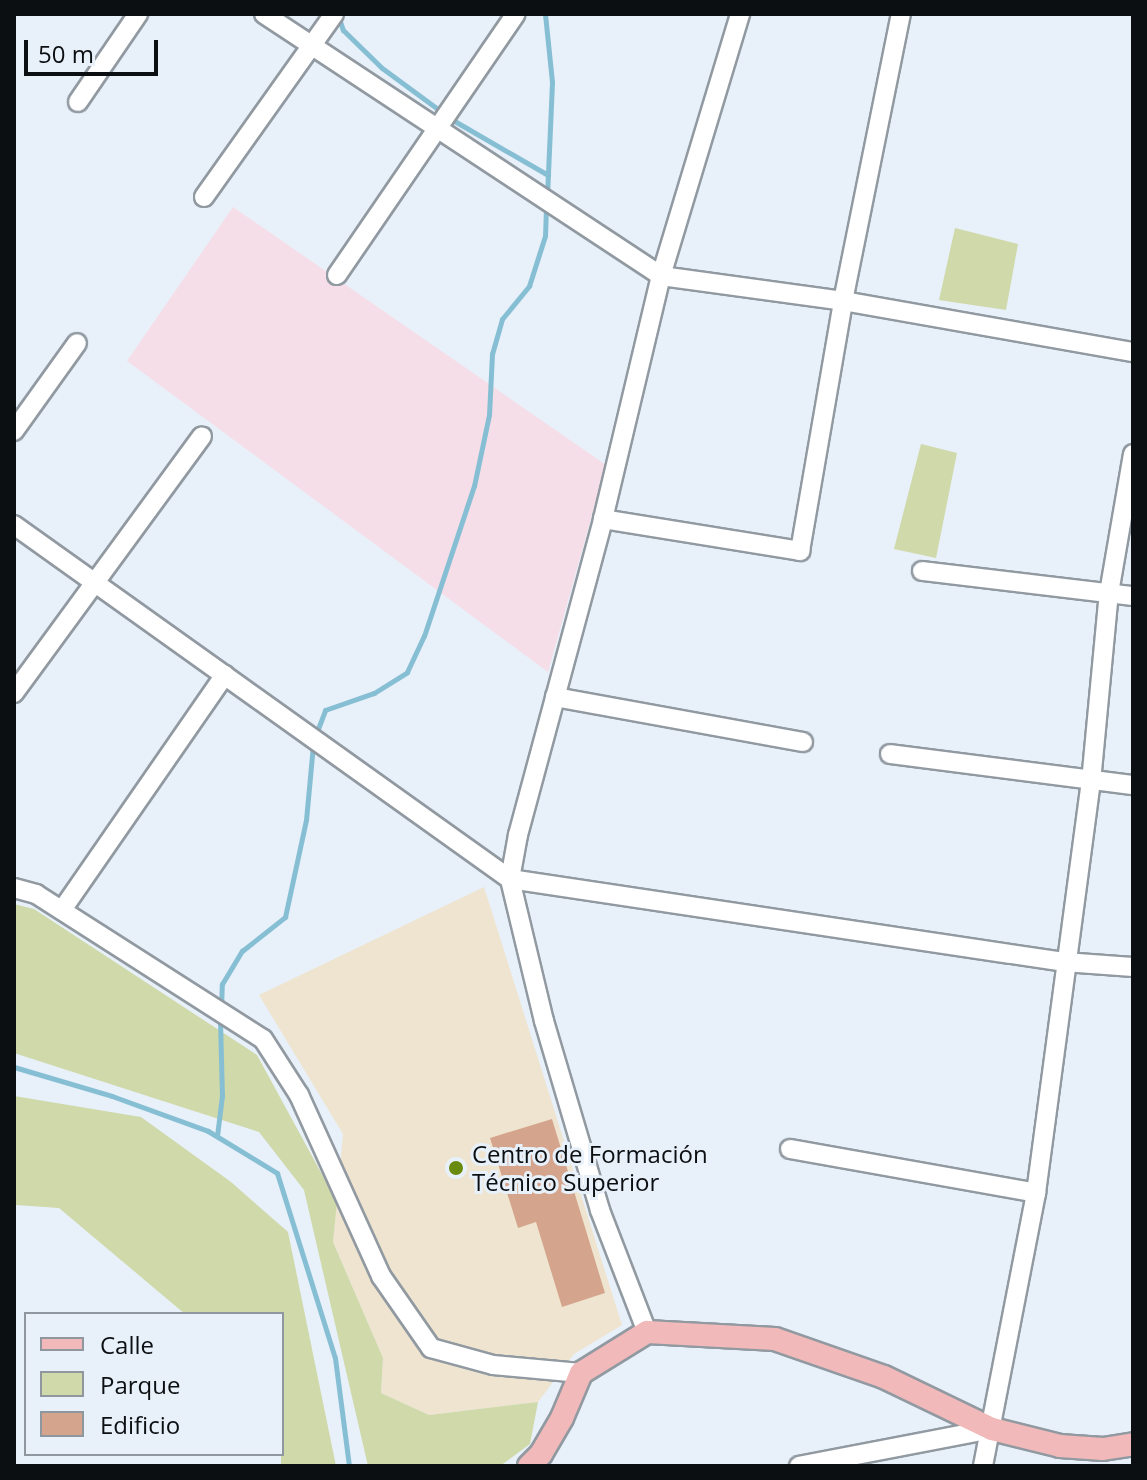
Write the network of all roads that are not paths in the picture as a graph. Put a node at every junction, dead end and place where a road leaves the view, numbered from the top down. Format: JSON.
{"nodes":[{"id":1,"x":138,"y":14,"type":"edge"},
{"id":2,"x":264,"y":14,"type":"edge"},
{"id":3,"x":334,"y":14,"type":"edge"},
{"id":4,"x":516,"y":14,"type":"edge"},
{"id":5,"x":740,"y":14,"type":"edge"},
{"id":6,"x":901,"y":14,"type":"edge"},
{"id":7,"x":311,"y":46,"type":"junction"},
{"id":8,"x":78,"y":102,"type":"dead end"},
{"id":9,"x":436,"y":131,"type":"junction"},
{"id":10,"x":204,"y":197,"type":"dead end"},
{"id":11,"x":337,"y":275,"type":"dead end"},
{"id":12,"x":661,"y":276,"type":"junction"},
{"id":13,"x":843,"y":301,"type":"junction"},
{"id":14,"x":77,"y":343,"type":"dead end"},
{"id":15,"x":1133,"y":352,"type":"edge"},
{"id":16,"x":14,"y":431,"type":"edge"},
{"id":17,"x":202,"y":436,"type":"dead end"},
{"id":18,"x":1133,"y":454,"type":"edge"},
{"id":19,"x":603,"y":519,"type":"junction"},
{"id":20,"x":14,"y":525,"type":"edge"},
{"id":21,"x":922,"y":571,"type":"dead end"},
{"id":22,"x":94,"y":583,"type":"junction"},
{"id":23,"x":1109,"y":593,"type":"junction"},
{"id":24,"x":1133,"y":596,"type":"edge"},
{"id":25,"x":225,"y":675,"type":"junction"},
{"id":26,"x":14,"y":693,"type":"edge"},
{"id":27,"x":555,"y":697,"type":"junction"},
{"id":28,"x":803,"y":742,"type":"dead end"},
{"id":29,"x":890,"y":754,"type":"dead end"},
{"id":30,"x":1091,"y":782,"type":"junction"},
{"id":31,"x":1133,"y":785,"type":"edge"},
{"id":32,"x":510,"y":879,"type":"junction"},
{"id":33,"x":14,"y":888,"type":"edge"},
{"id":34,"x":62,"y":910,"type":"junction"},
{"id":35,"x":1064,"y":962,"type":"junction"},
{"id":36,"x":1133,"y":967,"type":"edge"},
{"id":37,"x":790,"y":1149,"type":"dead end"},
{"id":38,"x":1036,"y":1193,"type":"junction"},
{"id":39,"x":647,"y":1332,"type":"junction"},
{"id":40,"x":581,"y":1373,"type":"junction"},
{"id":41,"x":992,"y":1429,"type":"junction"},
{"id":42,"x":1133,"y":1444,"type":"edge"},
{"id":43,"x":529,"y":1466,"type":"edge"},
{"id":44,"x":799,"y":1466,"type":"edge"},
{"id":45,"x":983,"y":1466,"type":"edge"}],
"edges":[{"from":1,"to":8,"type":"street"},
{"from":2,"to":7,"type":"street"},
{"from":3,"to":7,"type":"street"},
{"from":4,"to":9,"type":"street"},
{"from":5,"to":12,"type":"street"},
{"from":6,"to":13,"type":"street"},
{"from":7,"to":9,"type":"street"},
{"from":7,"to":10,"type":"street"},
{"from":9,"to":11,"type":"street"},
{"from":9,"to":12,"type":"street"},
{"from":12,"to":13,"type":"street"},
{"from":12,"to":19,"type":"street"},
{"from":13,"to":15,"type":"street"},
{"from":13,"to":19,"type":"street"},
{"from":14,"to":16,"type":"street"},
{"from":17,"to":22,"type":"street"},
{"from":18,"to":23,"type":"street"},
{"from":19,"to":27,"type":"street"},
{"from":20,"to":22,"type":"street"},
{"from":21,"to":23,"type":"street"},
{"from":22,"to":25,"type":"street"},
{"from":22,"to":26,"type":"street"},
{"from":23,"to":24,"type":"street"},
{"from":23,"to":30,"type":"street"},
{"from":25,"to":32,"type":"street"},
{"from":25,"to":34,"type":"street"},
{"from":27,"to":28,"type":"street"},
{"from":27,"to":32,"type":"street"},
{"from":29,"to":30,"type":"street"},
{"from":30,"to":31,"type":"street"},
{"from":30,"to":35,"type":"street"},
{"from":32,"to":35,"type":"street"},
{"from":32,"to":39,"type":"street"},
{"from":33,"to":34,"type":"street"},
{"from":34,"to":40,"type":"street"},
{"from":35,"to":36,"type":"street"},
{"from":35,"to":38,"type":"street"},
{"from":37,"to":38,"type":"street"},
{"from":38,"to":41,"type":"street"},
{"from":39,"to":40,"type":"main road"},
{"from":39,"to":41,"type":"main road"},
{"from":40,"to":43,"type":"main road"},
{"from":41,"to":42,"type":"main road"},
{"from":41,"to":44,"type":"street"},
{"from":41,"to":45,"type":"street"}]}
